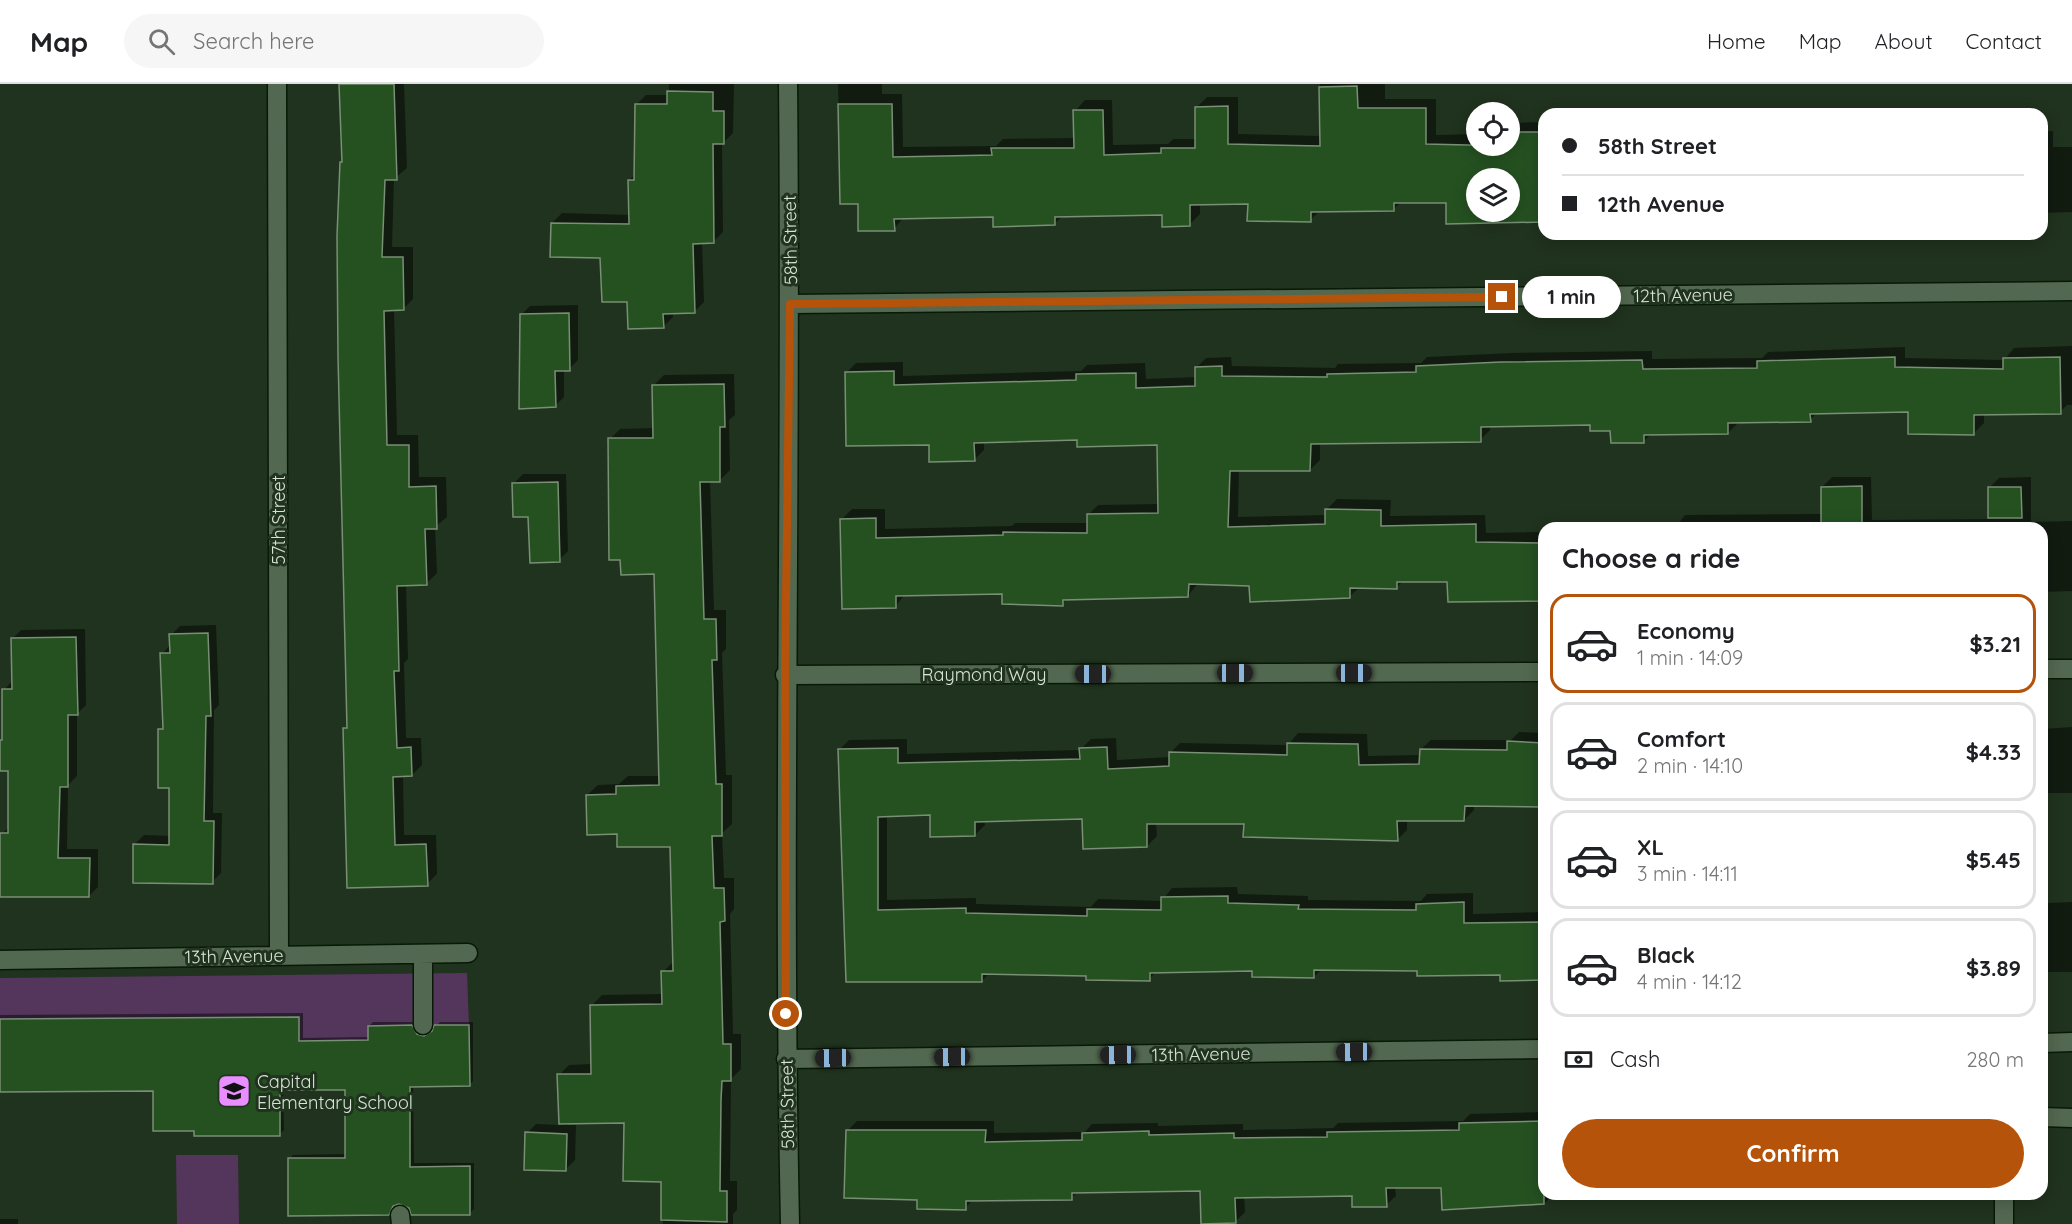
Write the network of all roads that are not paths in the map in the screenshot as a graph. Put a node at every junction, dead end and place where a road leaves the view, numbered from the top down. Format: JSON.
{"nodes":[{"id":1,"x":278,"y":84,"type":"edge"},
{"id":2,"x":788,"y":84,"type":"edge"},
{"id":3,"x":2072,"y":291,"type":"edge"},
{"id":4,"x":790,"y":304,"type":"junction"},
{"id":5,"x":2048,"y":669,"type":"edge"},
{"id":6,"x":2072,"y":669,"type":"edge"},
{"id":7,"x":1538,"y":672,"type":"edge"},
{"id":8,"x":785,"y":675,"type":"junction"},
{"id":9,"x":468,"y":953,"type":"dead end"},
{"id":10,"x":423,"y":954,"type":"junction"},
{"id":11,"x":279,"y":956,"type":"junction"},
{"id":12,"x":0,"y":960,"type":"edge"},
{"id":13,"x":423,"y":1025,"type":"dead end"},
{"id":14,"x":2072,"y":1042,"type":"edge"},
{"id":15,"x":2048,"y":1043,"type":"edge"},
{"id":16,"x":1538,"y":1049,"type":"edge"},
{"id":17,"x":786,"y":1059,"type":"junction"},
{"id":18,"x":2048,"y":1117,"type":"edge"},
{"id":19,"x":2072,"y":1118,"type":"edge"},
{"id":20,"x":2004,"y":1200,"type":"edge"},
{"id":21,"x":790,"y":1224,"type":"edge"},
{"id":22,"x":2004,"y":1224,"type":"edge"}],
"edges":[{"from":1,"to":11,"type":"street","name":"57th Street"},
{"from":2,"to":4,"type":"street","name":"58th Street"},
{"from":3,"to":4,"type":"street","name":"12th Avenue"},
{"from":4,"to":8,"type":"street","name":"58th Street"},
{"from":5,"to":6,"type":"street"},
{"from":7,"to":8,"type":"street","name":"Raymond Way"},
{"from":8,"to":17,"type":"street","name":"58th Street"},
{"from":9,"to":10,"type":"street","name":"13th Avenue"},
{"from":10,"to":11,"type":"street","name":"13th Avenue"},
{"from":10,"to":13,"type":"street"},
{"from":11,"to":12,"type":"street","name":"13th Avenue"},
{"from":14,"to":15,"type":"street"},
{"from":16,"to":17,"type":"street","name":"13th Avenue"},
{"from":17,"to":21,"type":"street","name":"58th Street"},
{"from":18,"to":19,"type":"street"},
{"from":20,"to":22,"type":"street"}]}
